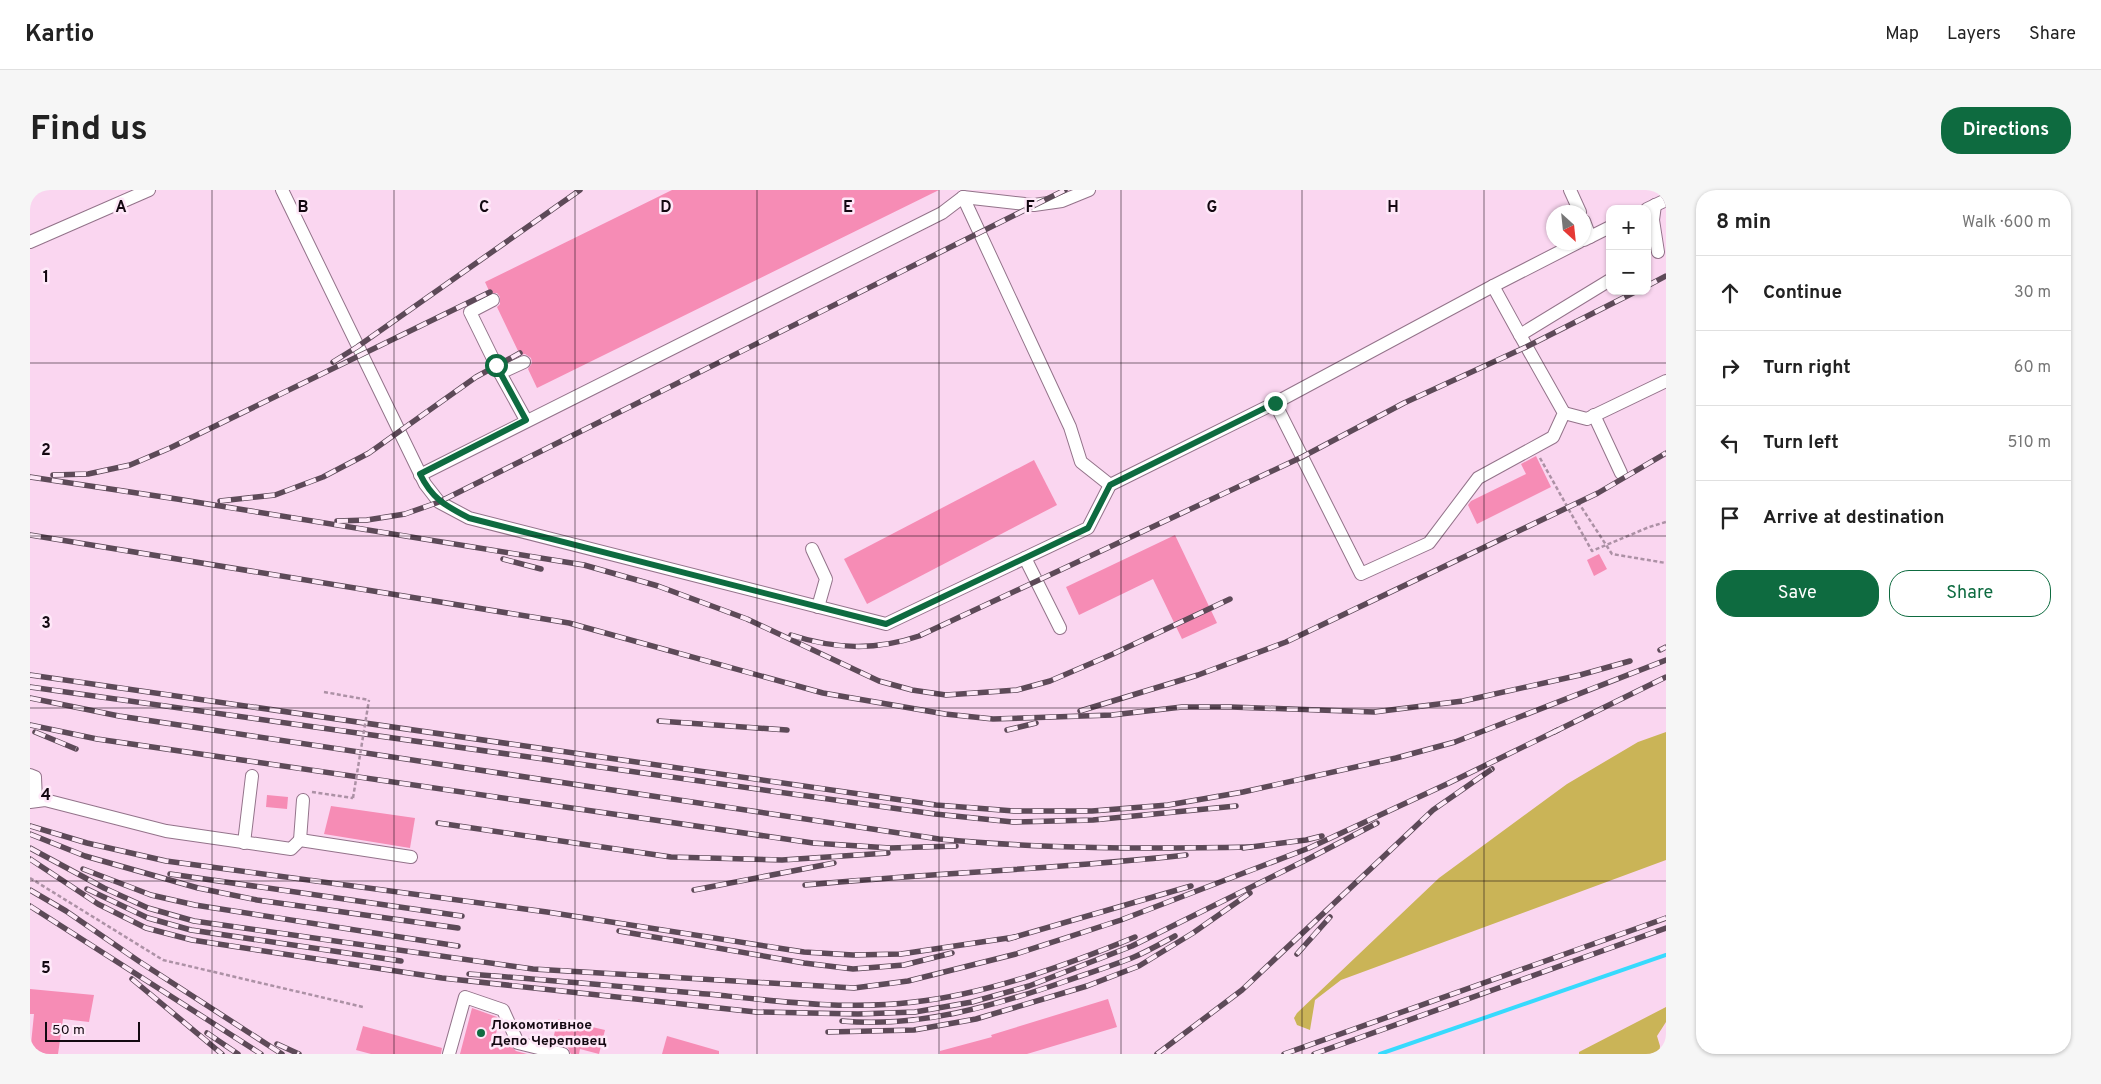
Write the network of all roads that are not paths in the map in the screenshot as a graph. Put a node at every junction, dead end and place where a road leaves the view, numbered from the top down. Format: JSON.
{"nodes":[{"id":1,"x":148,"y":190,"type":"edge"},
{"id":2,"x":282,"y":190,"type":"edge"},
{"id":3,"x":1089,"y":190,"type":"edge"},
{"id":4,"x":1570,"y":190,"type":"edge"},
{"id":5,"x":962,"y":196,"type":"junction"},
{"id":6,"x":1577,"y":205,"type":"edge"},
{"id":7,"x":1656,"y":205,"type":"edge"},
{"id":8,"x":1606,"y":229,"type":"edge"},
{"id":9,"x":1591,"y":236,"type":"edge"},
{"id":10,"x":30,"y":242,"type":"edge"},
{"id":11,"x":1564,"y":250,"type":"edge"},
{"id":12,"x":1657,"y":254,"type":"edge"},
{"id":13,"x":1606,"y":282,"type":"edge"},
{"id":14,"x":1493,"y":286,"type":"junction"},
{"id":15,"x":494,"y":300,"type":"dead end"},
{"id":16,"x":1520,"y":335,"type":"junction"},
{"id":17,"x":524,"y":362,"type":"dead end"},
{"id":18,"x":500,"y":373,"type":"junction"},
{"id":19,"x":1664,"y":386,"type":"edge"},
{"id":20,"x":1275,"y":403,"type":"junction"},
{"id":21,"x":1564,"y":413,"type":"junction"},
{"id":22,"x":1594,"y":416,"type":"junction"},
{"id":23,"x":526,"y":420,"type":"junction"},
{"id":24,"x":1621,"y":473,"type":"dead end"},
{"id":25,"x":420,"y":474,"type":"junction"},
{"id":26,"x":1110,"y":485,"type":"junction"},
{"id":27,"x":812,"y":549,"type":"dead end"},
{"id":28,"x":1025,"y":558,"type":"junction"},
{"id":29,"x":818,"y":606,"type":"junction"},
{"id":30,"x":1060,"y":628,"type":"dead end"},
{"id":31,"x":30,"y":776,"type":"edge"},
{"id":32,"x":252,"y":776,"type":"dead end"},
{"id":33,"x":304,"y":795,"type":"road end"},
{"id":34,"x":33,"y":802,"type":"edge"},
{"id":35,"x":300,"y":840,"type":"junction"},
{"id":36,"x":244,"y":843,"type":"junction"},
{"id":37,"x":411,"y":857,"type":"dead end"},
{"id":38,"x":449,"y":1054,"type":"edge"},
{"id":39,"x":563,"y":1054,"type":"edge"}],
"edges":[{"from":1,"to":10,"type":"street"},
{"from":2,"to":25,"type":"street"},
{"from":3,"to":5,"type":"street"},
{"from":4,"to":6,"type":"street"},
{"from":5,"to":23,"type":"street"},
{"from":5,"to":26,"type":"street"},
{"from":7,"to":12,"type":"street"},
{"from":8,"to":9,"type":"street"},
{"from":11,"to":14,"type":"street"},
{"from":13,"to":16,"type":"street"},
{"from":14,"to":16,"type":"street"},
{"from":14,"to":20,"type":"street"},
{"from":15,"to":18,"type":"street"},
{"from":16,"to":21,"type":"street"},
{"from":17,"to":18,"type":"street"},
{"from":18,"to":23,"type":"street"},
{"from":19,"to":22,"type":"street"},
{"from":20,"to":21,"type":"street"},
{"from":20,"to":26,"type":"street"},
{"from":21,"to":22,"type":"street"},
{"from":22,"to":24,"type":"street"},
{"from":23,"to":25,"type":"street"},
{"from":25,"to":29,"type":"street"},
{"from":26,"to":28,"type":"street"},
{"from":27,"to":29,"type":"street"},
{"from":28,"to":29,"type":"street"},
{"from":28,"to":30,"type":"street"},
{"from":31,"to":34,"type":"street"},
{"from":32,"to":36,"type":"street"},
{"from":33,"to":35,"type":"street"},
{"from":34,"to":36,"type":"street"},
{"from":35,"to":36,"type":"street"},
{"from":35,"to":37,"type":"street"},
{"from":38,"to":39,"type":"street"}]}
